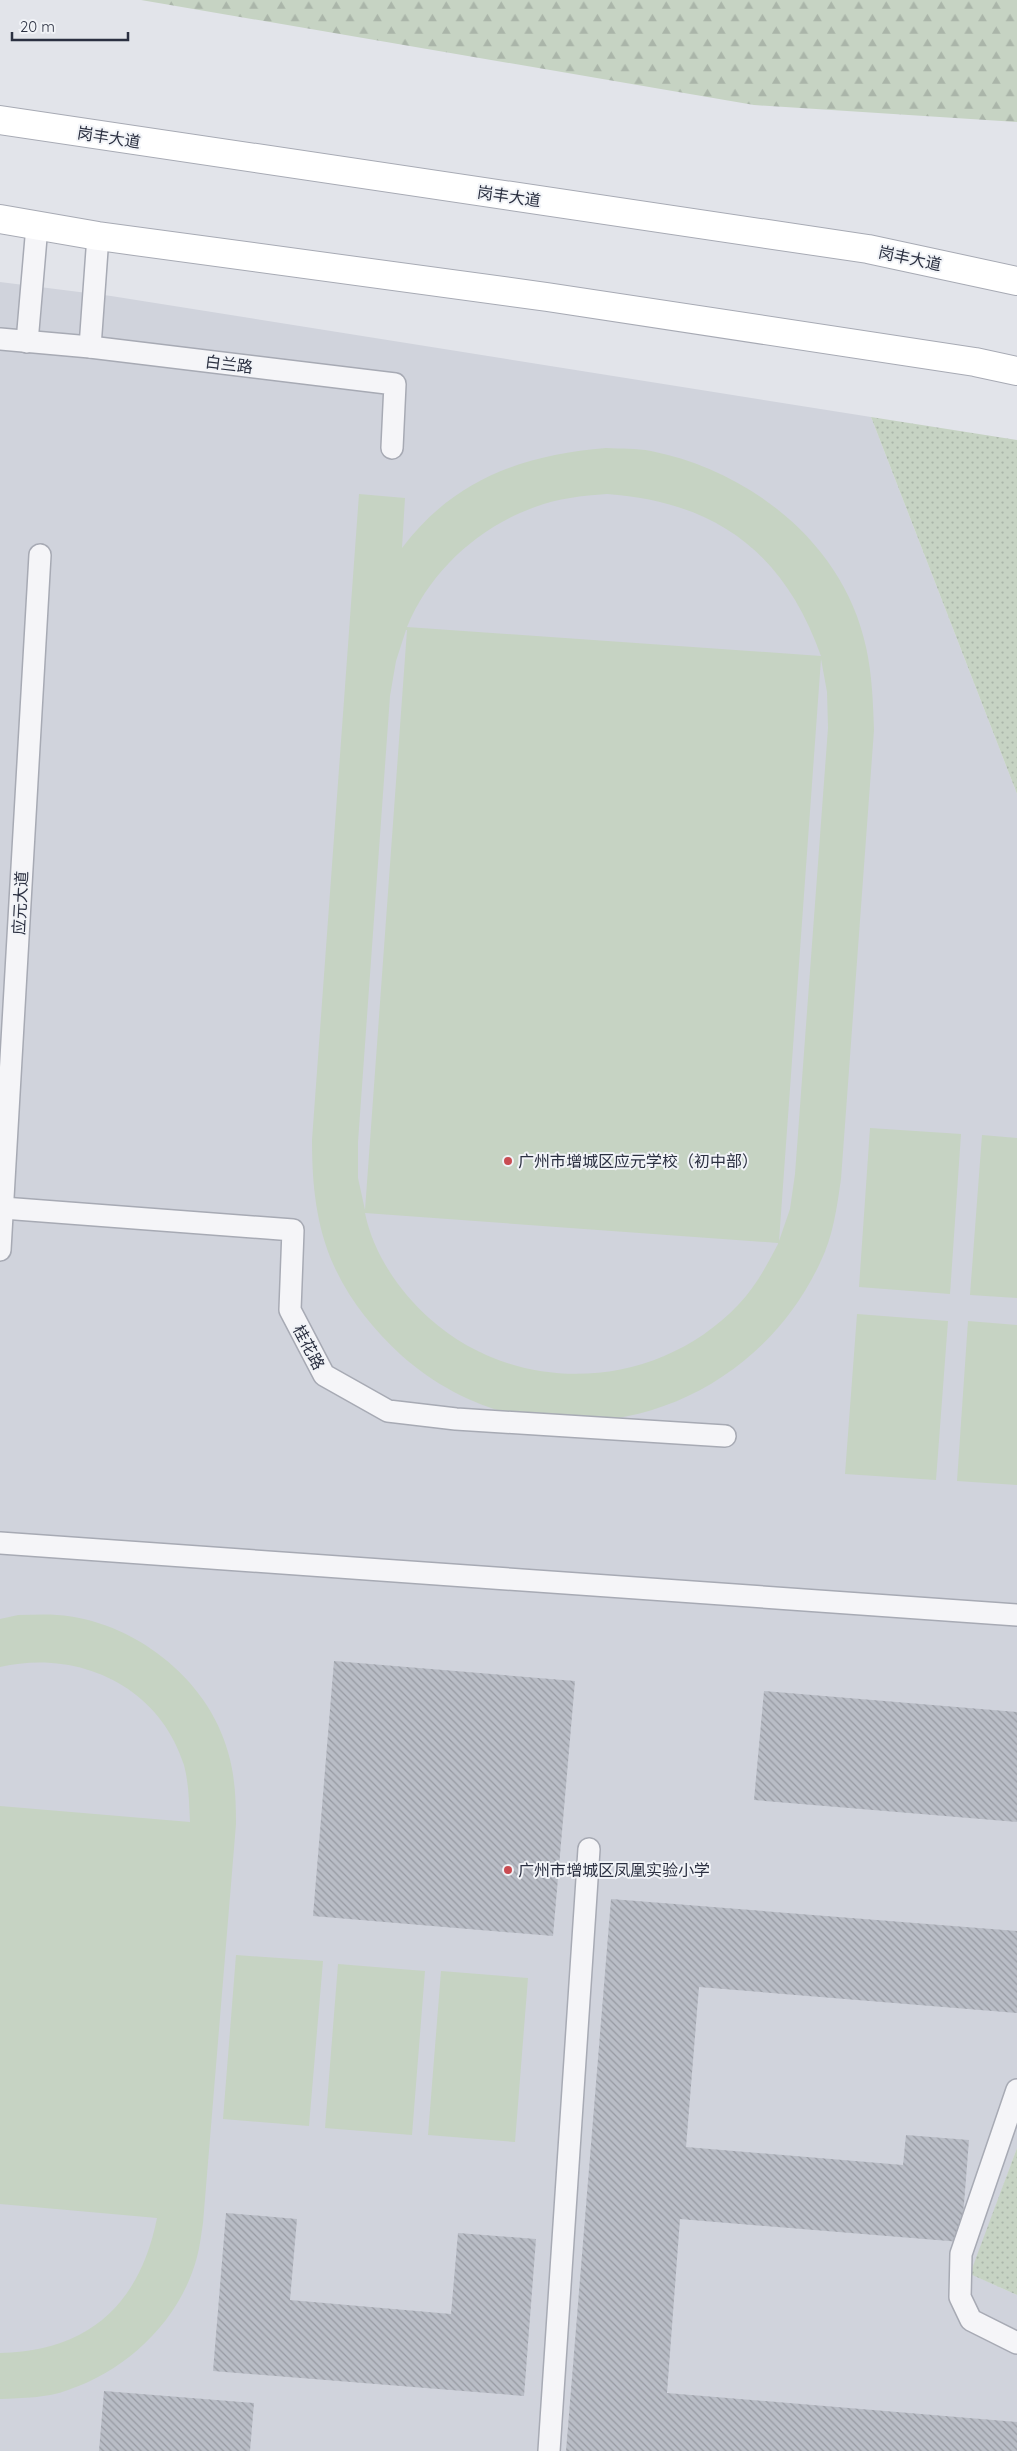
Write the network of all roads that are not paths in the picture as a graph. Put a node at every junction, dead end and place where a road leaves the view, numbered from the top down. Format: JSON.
{"nodes":[{"id":1,"x":0,"y":120,"type":"edge"},
{"id":2,"x":0,"y":219,"type":"edge"},
{"id":3,"x":37,"y":226,"type":"junction"},
{"id":4,"x":98,"y":236,"type":"junction"},
{"id":5,"x":1017,"y":281,"type":"edge"},
{"id":6,"x":0,"y":339,"type":"edge"},
{"id":7,"x":27,"y":342,"type":"junction"},
{"id":8,"x":90,"y":347,"type":"junction"},
{"id":9,"x":1017,"y":371,"type":"edge"},
{"id":10,"x":392,"y":448,"type":"dead end"},
{"id":11,"x":40,"y":555,"type":"dead end"},
{"id":12,"x":3,"y":1208,"type":"junction"},
{"id":13,"x":0,"y":1250,"type":"edge"},
{"id":14,"x":724,"y":1436,"type":"dead end"},
{"id":15,"x":0,"y":1543,"type":"edge"},
{"id":16,"x":1017,"y":1615,"type":"edge"},
{"id":17,"x":588,"y":1850,"type":"dead end"},
{"id":18,"x":1017,"y":2090,"type":"edge"},
{"id":19,"x":1017,"y":2343,"type":"edge"},
{"id":20,"x":549,"y":2451,"type":"edge"}],
"edges":[{"from":1,"to":5,"type":"main road","name":"岗丰大道"},
{"from":2,"to":3,"type":"main road"},
{"from":3,"to":4,"type":"main road"},
{"from":3,"to":7,"type":"lane"},
{"from":4,"to":8,"type":"lane"},
{"from":4,"to":9,"type":"main road"},
{"from":6,"to":7,"type":"lane","name":"白兰路"},
{"from":7,"to":8,"type":"lane","name":"白兰路"},
{"from":8,"to":10,"type":"lane","name":"白兰路"},
{"from":11,"to":12,"type":"lane","name":"应元大道"},
{"from":12,"to":13,"type":"lane","name":"应元大道"},
{"from":12,"to":14,"type":"lane","name":"桂花路"},
{"from":15,"to":16,"type":"lane"},
{"from":17,"to":20,"type":"lane"},
{"from":18,"to":19,"type":"lane"}]}
